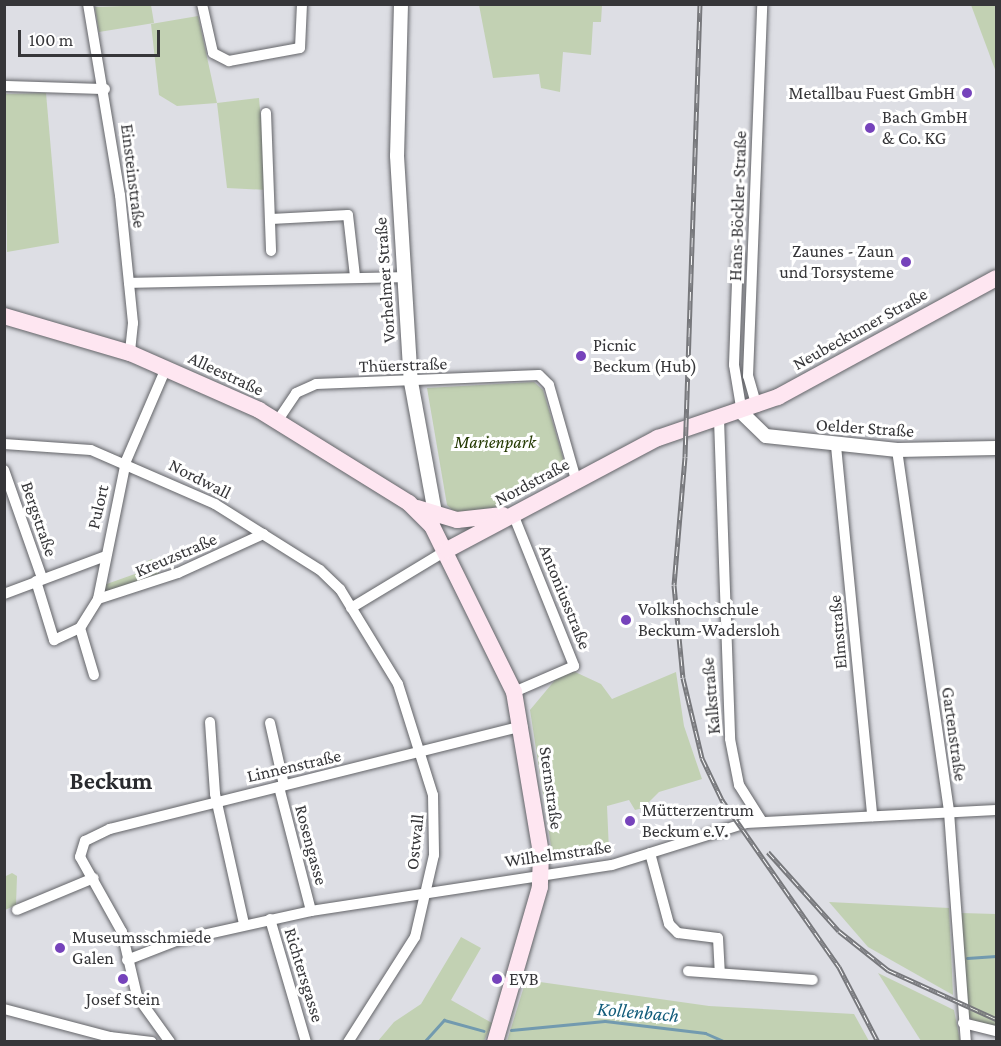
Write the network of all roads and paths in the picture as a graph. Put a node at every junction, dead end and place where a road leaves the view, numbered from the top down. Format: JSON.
{"nodes":[{"id":1,"x":88,"y":4,"type":"edge"},
{"id":2,"x":202,"y":4,"type":"edge"},
{"id":3,"x":302,"y":4,"type":"edge"},
{"id":4,"x":401,"y":4,"type":"edge"},
{"id":5,"x":762,"y":4,"type":"edge"},
{"id":6,"x":4,"y":86,"type":"edge"},
{"id":7,"x":105,"y":89,"type":"junction"},
{"id":8,"x":266,"y":113,"type":"dead end"},
{"id":9,"x":271,"y":219,"type":"junction"},
{"id":10,"x":271,"y":251,"type":"dead end"},
{"id":11,"x":738,"y":255,"type":"dead end"},
{"id":12,"x":354,"y":276,"type":"junction"},
{"id":13,"x":405,"y":277,"type":"junction"},
{"id":14,"x":996,"y":278,"type":"edge"},
{"id":15,"x":129,"y":283,"type":"junction"},
{"id":16,"x":4,"y":316,"type":"edge"},
{"id":17,"x":130,"y":353,"type":"junction"},
{"id":18,"x":166,"y":368,"type":"junction"},
{"id":19,"x":411,"y":382,"type":"junction"},
{"id":20,"x":749,"y":410,"type":"junction"},
{"id":21,"x":719,"y":419,"type":"junction"},
{"id":22,"x":278,"y":420,"type":"junction"},
{"id":23,"x":4,"y":444,"type":"edge"},
{"id":24,"x":836,"y":446,"type":"junction"},
{"id":25,"x":996,"y":448,"type":"edge"},
{"id":26,"x":897,"y":450,"type":"junction"},
{"id":27,"x":126,"y":462,"type":"junction"},
{"id":28,"x":4,"y":470,"type":"edge"},
{"id":29,"x":576,"y":480,"type":"junction"},
{"id":30,"x":414,"y":507,"type":"junction"},
{"id":31,"x":435,"y":513,"type":"junction"},
{"id":32,"x":513,"y":514,"type":"junction"},
{"id":33,"x":262,"y":534,"type":"junction"},
{"id":34,"x":447,"y":550,"type":"junction"},
{"id":35,"x":103,"y":557,"type":"junction"},
{"id":36,"x":39,"y":580,"type":"junction"},
{"id":37,"x":4,"y":594,"type":"edge"},
{"id":38,"x":98,"y":599,"type":"junction"},
{"id":39,"x":351,"y":608,"type":"junction"},
{"id":40,"x":80,"y":628,"type":"junction"},
{"id":41,"x":94,"y":675,"type":"dead end"},
{"id":42,"x":514,"y":692,"type":"junction"},
{"id":43,"x":210,"y":722,"type":"dead end"},
{"id":44,"x":270,"y":723,"type":"dead end"},
{"id":45,"x":522,"y":726,"type":"junction"},
{"id":46,"x":423,"y":753,"type":"junction"},
{"id":47,"x":281,"y":786,"type":"junction"},
{"id":48,"x":216,"y":801,"type":"junction"},
{"id":49,"x":996,"y":810,"type":"edge"},
{"id":50,"x":949,"y":812,"type":"junction"},
{"id":51,"x":872,"y":816,"type":"junction"},
{"id":52,"x":761,"y":820,"type":"junction"},
{"id":53,"x":650,"y":853,"type":"junction"},
{"id":54,"x":542,"y":873,"type":"junction"},
{"id":55,"x":94,"y":878,"type":"junction"},
{"id":56,"x":424,"y":891,"type":"junction"},
{"id":57,"x":17,"y":910,"type":"dead end"},
{"id":58,"x":311,"y":911,"type":"junction"},
{"id":59,"x":270,"y":919,"type":"junction"},
{"id":60,"x":244,"y":924,"type":"junction"},
{"id":61,"x":127,"y":960,"type":"junction"},
{"id":62,"x":688,"y":971,"type":"dead end"},
{"id":63,"x":720,"y":973,"type":"junction"},
{"id":64,"x":813,"y":980,"type":"dead end"},
{"id":65,"x":4,"y":1009,"type":"edge"},
{"id":66,"x":963,"y":1023,"type":"junction"},
{"id":67,"x":996,"y":1031,"type":"edge"},
{"id":68,"x":109,"y":1039,"type":"edge"},
{"id":69,"x":152,"y":1041,"type":"edge"},
{"id":70,"x":161,"y":1041,"type":"edge"},
{"id":71,"x":170,"y":1041,"type":"edge"},
{"id":72,"x":306,"y":1041,"type":"edge"},
{"id":73,"x":348,"y":1041,"type":"edge"},
{"id":74,"x":495,"y":1041,"type":"edge"},
{"id":75,"x":966,"y":1041,"type":"edge"}],
"edges":[{"from":1,"to":7,"type":"street","name":"Einsteinstraße"},
{"from":2,"to":3,"type":"street"},
{"from":4,"to":13,"type":"street","name":"Vorhelmer Straße"},
{"from":5,"to":20,"type":"street","name":"Hans-Böckler-Straße"},
{"from":6,"to":7,"type":"street"},
{"from":7,"to":15,"type":"street","name":"Einsteinstraße"},
{"from":8,"to":9,"type":"street"},
{"from":9,"to":10,"type":"street"},
{"from":9,"to":12,"type":"street"},
{"from":11,"to":20,"type":"street"},
{"from":12,"to":13,"type":"street"},
{"from":12,"to":15,"type":"street"},
{"from":13,"to":19,"type":"street","name":"Vorhelmer Straße"},
{"from":14,"to":20,"type":"main road","name":"Neubeckumer Straße"},
{"from":15,"to":17,"type":"street","name":"Einsteinstraße"},
{"from":16,"to":17,"type":"main road","name":"Alleestraße"},
{"from":17,"to":18,"type":"main road","name":"Alleestraße"},
{"from":18,"to":22,"type":"main road","name":"Alleestraße"},
{"from":18,"to":27,"type":"street","name":"Pulort"},
{"from":19,"to":22,"type":"street","name":"Thüerstraße"},
{"from":19,"to":29,"type":"street","name":"Thüerstraße"},
{"from":19,"to":31,"type":"street","name":"Vorhelmer Straße"},
{"from":20,"to":21,"type":"main road","name":"Nordstraße"},
{"from":20,"to":24,"type":"street","name":"Oelder Straße"},
{"from":21,"to":29,"type":"main road","name":"Nordstraße"},
{"from":21,"to":52,"type":"street","name":"Kalkstraße"},
{"from":22,"to":30,"type":"main road","name":"Alleestraße"},
{"from":23,"to":27,"type":"street","name":"Nordwall"},
{"from":24,"to":26,"type":"street","name":"Oelder Straße"},
{"from":24,"to":51,"type":"street","name":"Elmstraße"},
{"from":25,"to":26,"type":"street","name":"Oelder Straße"},
{"from":26,"to":50,"type":"street","name":"Gartenstraße"},
{"from":27,"to":33,"type":"street","name":"Nordwall"},
{"from":27,"to":35,"type":"street","name":"Pulort"},
{"from":28,"to":36,"type":"street","name":"Bergstraße"},
{"from":29,"to":32,"type":"main road","name":"Nordstraße"},
{"from":30,"to":31,"type":"main road","name":"Alleestraße"},
{"from":30,"to":34,"type":"main road","name":"Alleestraße"},
{"from":31,"to":32,"type":"main road","name":"Alleestraße"},
{"from":31,"to":34,"type":"main road","name":"Vorhelmer Straße"},
{"from":32,"to":34,"type":"main road","name":"Nordstraße"},
{"from":32,"to":42,"type":"street","name":"Antoniusstraße"},
{"from":33,"to":38,"type":"street","name":"Kreuzstraße"},
{"from":33,"to":39,"type":"street","name":"Nordwall"},
{"from":34,"to":39,"type":"street","name":"Nordstraße"},
{"from":34,"to":42,"type":"main road","name":"Sternstraße"},
{"from":35,"to":36,"type":"street","name":"Pulort"},
{"from":35,"to":38,"type":"street"},
{"from":36,"to":37,"type":"street","name":"Pulort"},
{"from":36,"to":40,"type":"street","name":"Bergstraße"},
{"from":38,"to":40,"type":"street"},
{"from":39,"to":46,"type":"street","name":"Ostwall"},
{"from":40,"to":41,"type":"street"},
{"from":42,"to":45,"type":"main road","name":"Sternstraße"},
{"from":43,"to":48,"type":"street"},
{"from":44,"to":47,"type":"street","name":"Rosengasse"},
{"from":45,"to":46,"type":"street","name":"Linnenstraße"},
{"from":45,"to":54,"type":"main road","name":"Sternstraße"},
{"from":46,"to":47,"type":"street","name":"Linnenstraße"},
{"from":46,"to":56,"type":"street","name":"Ostwall"},
{"from":47,"to":48,"type":"street","name":"Linnenstraße"},
{"from":47,"to":58,"type":"street","name":"Rosengasse"},
{"from":48,"to":55,"type":"street","name":"Linnenstraße"},
{"from":48,"to":60,"type":"street"},
{"from":49,"to":50,"type":"street","name":"Wilhelmstraße"},
{"from":50,"to":51,"type":"street","name":"Wilhelmstraße"},
{"from":50,"to":66,"type":"street","name":"Gartenstraße"},
{"from":51,"to":52,"type":"street","name":"Wilhelmstraße"},
{"from":52,"to":53,"type":"street","name":"Wilhelmstraße"},
{"from":53,"to":54,"type":"street","name":"Wilhelmstraße"},
{"from":53,"to":63,"type":"street"},
{"from":54,"to":56,"type":"street","name":"Wilhelmstraße"},
{"from":54,"to":74,"type":"main road","name":"Sternstraße"},
{"from":55,"to":57,"type":"street"},
{"from":55,"to":61,"type":"street"},
{"from":56,"to":58,"type":"street","name":"Wilhelmstraße"},
{"from":56,"to":73,"type":"street","name":"Ostwall"},
{"from":58,"to":59,"type":"street","name":"Wilhelmstraße"},
{"from":59,"to":60,"type":"street","name":"Wilhelmstraße"},
{"from":59,"to":72,"type":"street","name":"Richtersgasse"},
{"from":60,"to":61,"type":"street","name":"Wilhelmstraße"},
{"from":61,"to":71,"type":"street"},
{"from":62,"to":63,"type":"street"},
{"from":63,"to":64,"type":"street"},
{"from":65,"to":68,"type":"street"},
{"from":66,"to":67,"type":"street"},
{"from":66,"to":75,"type":"street","name":"Gartenstraße"},
{"from":68,"to":69,"type":"street"},
{"from":70,"to":71,"type":"street"}]}
